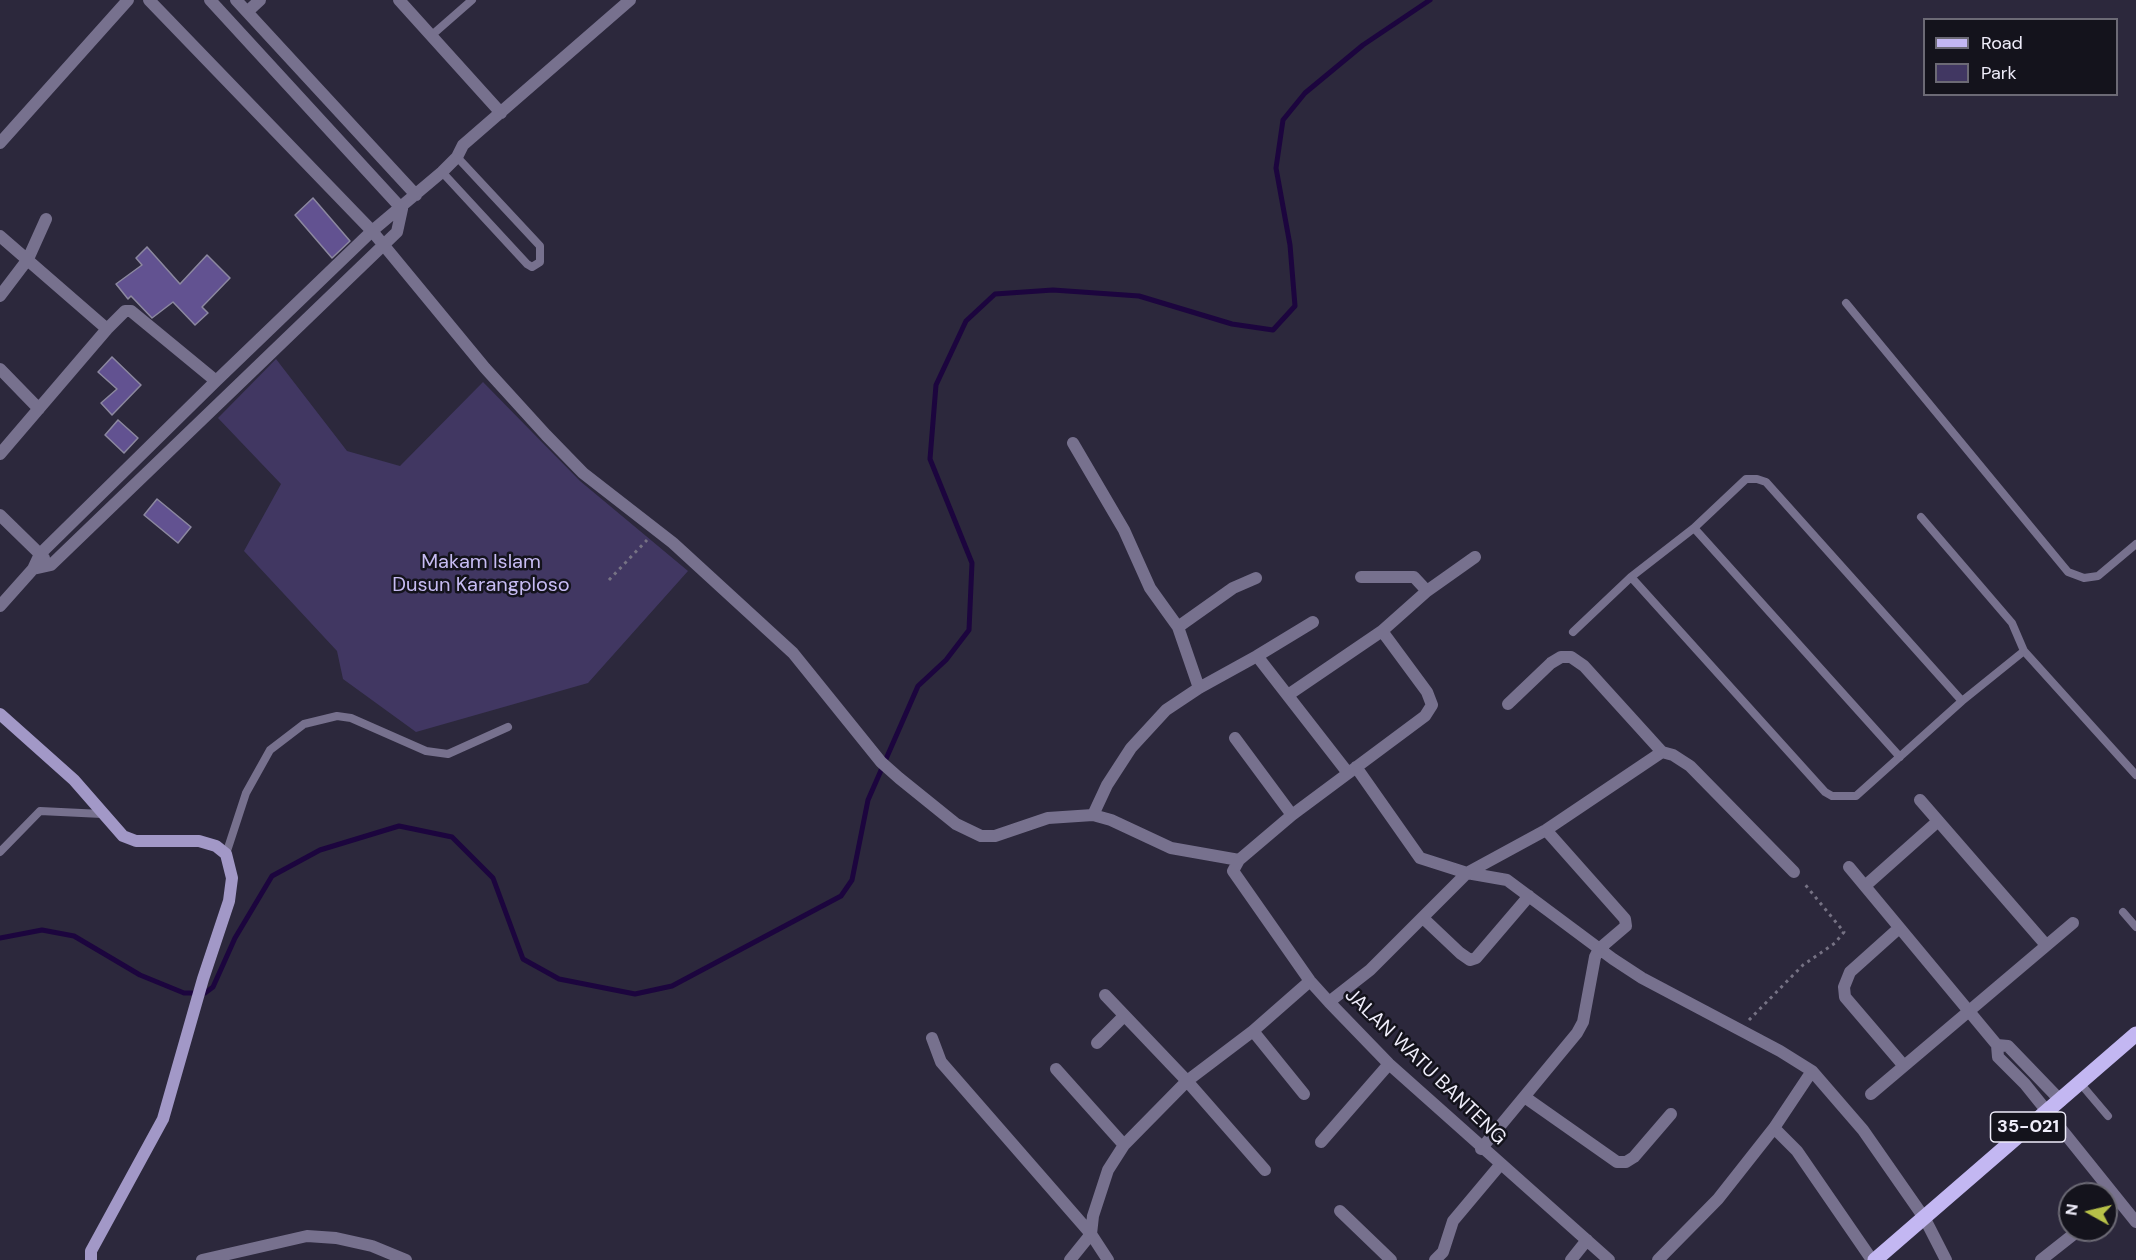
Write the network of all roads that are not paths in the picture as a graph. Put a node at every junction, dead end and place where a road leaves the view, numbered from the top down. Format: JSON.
{"nodes":[{"id":1,"x":128,"y":0,"type":"edge"},
{"id":2,"x":150,"y":0,"type":"edge"},
{"id":3,"x":210,"y":0,"type":"edge"},
{"id":4,"x":236,"y":0,"type":"edge"},
{"id":5,"x":260,"y":0,"type":"edge"},
{"id":6,"x":399,"y":0,"type":"edge"},
{"id":7,"x":472,"y":0,"type":"edge"},
{"id":8,"x":630,"y":0,"type":"edge"},
{"id":9,"x":247,"y":12,"type":"junction"},
{"id":10,"x":432,"y":35,"type":"junction"},
{"id":11,"x":501,"y":113,"type":"junction"},
{"id":12,"x":0,"y":142,"type":"edge"},
{"id":13,"x":457,"y":158,"type":"junction"},
{"id":14,"x":442,"y":172,"type":"junction"},
{"id":15,"x":416,"y":195,"type":"junction"},
{"id":16,"x":402,"y":209,"type":"junction"},
{"id":17,"x":46,"y":219,"type":"dead end"},
{"id":18,"x":372,"y":231,"type":"junction"},
{"id":19,"x":0,"y":236,"type":"edge"},
{"id":20,"x":382,"y":244,"type":"junction"},
{"id":21,"x":28,"y":259,"type":"junction"},
{"id":22,"x":0,"y":296,"type":"edge"},
{"id":23,"x":1845,"y":303,"type":"dead end"},
{"id":24,"x":107,"y":328,"type":"junction"},
{"id":25,"x":0,"y":369,"type":"edge"},
{"id":26,"x":216,"y":381,"type":"junction"},
{"id":27,"x":39,"y":410,"type":"junction"},
{"id":28,"x":1073,"y":443,"type":"dead end"},
{"id":29,"x":0,"y":454,"type":"edge"},
{"id":30,"x":0,"y":515,"type":"edge"},
{"id":31,"x":1921,"y":517,"type":"dead end"},
{"id":32,"x":1694,"y":528,"type":"junction"},
{"id":33,"x":2136,"y":543,"type":"edge"},
{"id":34,"x":40,"y":554,"type":"junction"},
{"id":35,"x":1475,"y":557,"type":"dead end"},
{"id":36,"x":51,"y":565,"type":"junction"},
{"id":37,"x":33,"y":569,"type":"junction"},
{"id":38,"x":1361,"y":577,"type":"dead end"},
{"id":39,"x":1631,"y":577,"type":"junction"},
{"id":40,"x":1256,"y":578,"type":"dead end"},
{"id":41,"x":1427,"y":591,"type":"junction"},
{"id":42,"x":0,"y":606,"type":"edge"},
{"id":43,"x":1313,"y":622,"type":"dead end"},
{"id":44,"x":1178,"y":627,"type":"junction"},
{"id":45,"x":1382,"y":631,"type":"junction"},
{"id":46,"x":1573,"y":632,"type":"dead end"},
{"id":47,"x":2024,"y":651,"type":"junction"},
{"id":48,"x":1257,"y":656,"type":"junction"},
{"id":49,"x":1199,"y":688,"type":"junction"},
{"id":50,"x":1288,"y":695,"type":"junction"},
{"id":51,"x":1962,"y":701,"type":"junction"},
{"id":52,"x":1508,"y":704,"type":"dead end"},
{"id":53,"x":0,"y":714,"type":"edge"},
{"id":54,"x":508,"y":727,"type":"dead end"},
{"id":55,"x":1235,"y":738,"type":"dead end"},
{"id":56,"x":1662,"y":752,"type":"junction"},
{"id":57,"x":1899,"y":757,"type":"junction"},
{"id":58,"x":1352,"y":770,"type":"junction"},
{"id":59,"x":2136,"y":775,"type":"edge"},
{"id":60,"x":1920,"y":800,"type":"dead end"},
{"id":61,"x":102,"y":814,"type":"junction"},
{"id":62,"x":1093,"y":815,"type":"junction"},
{"id":63,"x":1292,"y":815,"type":"junction"},
{"id":64,"x":1937,"y":822,"type":"junction"},
{"id":65,"x":1546,"y":830,"type":"junction"},
{"id":66,"x":0,"y":852,"type":"edge"},
{"id":67,"x":226,"y":854,"type":"junction"},
{"id":68,"x":1849,"y":867,"type":"dead end"},
{"id":69,"x":1237,"y":870,"type":"junction"},
{"id":70,"x":1794,"y":872,"type":"road end"},
{"id":71,"x":1464,"y":877,"type":"junction"},
{"id":72,"x":1865,"y":886,"type":"junction"},
{"id":73,"x":1527,"y":900,"type":"junction"},
{"id":74,"x":2123,"y":912,"type":"dead end"},
{"id":75,"x":1423,"y":918,"type":"junction"},
{"id":76,"x":2073,"y":923,"type":"dead end"},
{"id":77,"x":2136,"y":927,"type":"edge"},
{"id":78,"x":1898,"y":928,"type":"junction"},
{"id":79,"x":2046,"y":945,"type":"junction"},
{"id":80,"x":1597,"y":953,"type":"junction"},
{"id":81,"x":1310,"y":981,"type":"junction"},
{"id":82,"x":1105,"y":995,"type":"dead end"},
{"id":83,"x":1329,"y":1002,"type":"junction"},
{"id":84,"x":1968,"y":1011,"type":"junction"},
{"id":85,"x":1124,"y":1016,"type":"junction"},
{"id":86,"x":1253,"y":1031,"type":"junction"},
{"id":87,"x":2136,"y":1034,"type":"edge"},
{"id":88,"x":932,"y":1038,"type":"dead end"},
{"id":89,"x":1097,"y":1042,"type":"dead end"},
{"id":90,"x":1997,"y":1045,"type":"junction"},
{"id":91,"x":1389,"y":1064,"type":"junction"},
{"id":92,"x":1904,"y":1066,"type":"junction"},
{"id":93,"x":1056,"y":1069,"type":"dead end"},
{"id":94,"x":1807,"y":1077,"type":"junction"},
{"id":95,"x":1187,"y":1081,"type":"junction"},
{"id":96,"x":2080,"y":1083,"type":"junction"},
{"id":97,"x":1304,"y":1094,"type":"dead end"},
{"id":98,"x":1871,"y":1094,"type":"dead end"},
{"id":99,"x":1526,"y":1098,"type":"junction"},
{"id":100,"x":2061,"y":1101,"type":"junction"},
{"id":101,"x":2047,"y":1111,"type":"junction"},
{"id":102,"x":1671,"y":1114,"type":"dead end"},
{"id":103,"x":2108,"y":1116,"type":"dead end"},
{"id":104,"x":1774,"y":1128,"type":"junction"},
{"id":105,"x":1322,"y":1142,"type":"dead end"},
{"id":106,"x":1124,"y":1145,"type":"junction"},
{"id":107,"x":1482,"y":1149,"type":"junction"},
{"id":108,"x":1500,"y":1164,"type":"junction"},
{"id":109,"x":1265,"y":1170,"type":"dead end"},
{"id":110,"x":2102,"y":1182,"type":"edge"},
{"id":111,"x":2118,"y":1202,"type":"edge"},
{"id":112,"x":1340,"y":1211,"type":"dead end"},
{"id":113,"x":1920,"y":1222,"type":"junction"},
{"id":114,"x":2136,"y":1222,"type":"edge"},
{"id":115,"x":1091,"y":1234,"type":"junction"},
{"id":116,"x":1587,"y":1240,"type":"junction"},
{"id":117,"x":2064,"y":1242,"type":"edge"},
{"id":118,"x":91,"y":1260,"type":"edge"},
{"id":119,"x":202,"y":1260,"type":"edge"},
{"id":120,"x":406,"y":1260,"type":"edge"},
{"id":121,"x":1070,"y":1260,"type":"edge"},
{"id":122,"x":1108,"y":1260,"type":"edge"},
{"id":123,"x":1391,"y":1260,"type":"edge"},
{"id":124,"x":1436,"y":1260,"type":"edge"},
{"id":125,"x":1570,"y":1260,"type":"edge"},
{"id":126,"x":1609,"y":1260,"type":"edge"},
{"id":127,"x":1658,"y":1260,"type":"edge"},
{"id":128,"x":1874,"y":1260,"type":"edge"},
{"id":129,"x":1946,"y":1260,"type":"edge"},
{"id":130,"x":2042,"y":1260,"type":"edge"}],
"edges":[{"from":1,"to":12,"type":"street"},
{"from":2,"to":18,"type":"street"},
{"from":3,"to":16,"type":"street"},
{"from":4,"to":9,"type":"street"},
{"from":5,"to":9,"type":"street"},
{"from":6,"to":10,"type":"street"},
{"from":7,"to":10,"type":"lane"},
{"from":8,"to":11,"type":"street"},
{"from":9,"to":15,"type":"street"},
{"from":10,"to":11,"type":"street"},
{"from":11,"to":13,"type":"street"},
{"from":13,"to":14,"type":"street"},
{"from":13,"to":14,"type":"lane"},
{"from":14,"to":15,"type":"street"},
{"from":15,"to":16,"type":"street"},
{"from":16,"to":18,"type":"street"},
{"from":16,"to":20,"type":"street"},
{"from":17,"to":21,"type":"street"},
{"from":18,"to":20,"type":"street"},
{"from":18,"to":26,"type":"street"},
{"from":19,"to":21,"type":"street"},
{"from":20,"to":36,"type":"street"},
{"from":20,"to":62,"type":"street"},
{"from":21,"to":22,"type":"street"},
{"from":21,"to":24,"type":"street"},
{"from":23,"to":33,"type":"lane"},
{"from":24,"to":26,"type":"street"},
{"from":24,"to":27,"type":"street"},
{"from":25,"to":27,"type":"street"},
{"from":26,"to":34,"type":"street"},
{"from":27,"to":29,"type":"street"},
{"from":28,"to":44,"type":"street"},
{"from":30,"to":34,"type":"street"},
{"from":31,"to":47,"type":"lane"},
{"from":32,"to":39,"type":"lane"},
{"from":32,"to":51,"type":"lane"},
{"from":32,"to":57,"type":"lane"},
{"from":34,"to":36,"type":"street"},
{"from":34,"to":37,"type":"street"},
{"from":35,"to":41,"type":"street"},
{"from":36,"to":37,"type":"street"},
{"from":37,"to":42,"type":"street"},
{"from":38,"to":41,"type":"street"},
{"from":39,"to":46,"type":"lane"},
{"from":39,"to":57,"type":"lane"},
{"from":40,"to":44,"type":"street"},
{"from":41,"to":45,"type":"street"},
{"from":43,"to":48,"type":"street"},
{"from":44,"to":49,"type":"street"},
{"from":45,"to":50,"type":"street"},
{"from":45,"to":58,"type":"street"},
{"from":47,"to":51,"type":"lane"},
{"from":47,"to":59,"type":"lane"},
{"from":48,"to":49,"type":"street"},
{"from":48,"to":50,"type":"street"},
{"from":49,"to":62,"type":"street"},
{"from":50,"to":58,"type":"street"},
{"from":51,"to":57,"type":"lane"},
{"from":52,"to":56,"type":"street"},
{"from":53,"to":61,"type":"street"},
{"from":54,"to":67,"type":"lane"},
{"from":55,"to":63,"type":"street"},
{"from":56,"to":65,"type":"street"},
{"from":56,"to":70,"type":"street"},
{"from":58,"to":63,"type":"street"},
{"from":58,"to":71,"type":"street"},
{"from":60,"to":64,"type":"street"},
{"from":61,"to":66,"type":"lane"},
{"from":61,"to":67,"type":"street"},
{"from":62,"to":69,"type":"street"},
{"from":63,"to":69,"type":"street"},
{"from":64,"to":72,"type":"street"},
{"from":64,"to":79,"type":"street"},
{"from":65,"to":71,"type":"street"},
{"from":65,"to":80,"type":"street"},
{"from":67,"to":118,"type":"street"},
{"from":68,"to":72,"type":"street"},
{"from":69,"to":81,"type":"street","name":"JALAN WATU BANTENG"},
{"from":71,"to":73,"type":"street"},
{"from":71,"to":75,"type":"street"},
{"from":72,"to":78,"type":"street"},
{"from":73,"to":75,"type":"street"},
{"from":73,"to":80,"type":"street"},
{"from":74,"to":77,"type":"lane"},
{"from":75,"to":83,"type":"street"},
{"from":76,"to":79,"type":"street"},
{"from":78,"to":84,"type":"street"},
{"from":78,"to":92,"type":"street"},
{"from":79,"to":84,"type":"street"},
{"from":80,"to":94,"type":"street"},
{"from":80,"to":99,"type":"street"},
{"from":81,"to":83,"type":"street","name":"JALAN WATU BANTENG"},
{"from":81,"to":86,"type":"street"},
{"from":82,"to":85,"type":"street"},
{"from":83,"to":91,"type":"street","name":"JALAN WATU BANTENG"},
{"from":84,"to":90,"type":"street"},
{"from":84,"to":92,"type":"street"},
{"from":85,"to":89,"type":"street"},
{"from":85,"to":95,"type":"street"},
{"from":86,"to":95,"type":"street"},
{"from":86,"to":97,"type":"street"},
{"from":87,"to":96,"type":"main road","number":"35-021"},
{"from":88,"to":115,"type":"street"},
{"from":90,"to":100,"type":"street"},
{"from":90,"to":101,"type":"street"},
{"from":91,"to":105,"type":"street"},
{"from":91,"to":107,"type":"street","name":"JALAN WATU BANTENG"},
{"from":92,"to":98,"type":"street"},
{"from":93,"to":106,"type":"street"},
{"from":94,"to":104,"type":"street"},
{"from":94,"to":113,"type":"street"},
{"from":95,"to":106,"type":"street"},
{"from":95,"to":109,"type":"street"},
{"from":96,"to":100,"type":"main road","number":"35-021"},
{"from":96,"to":103,"type":"lane"},
{"from":99,"to":102,"type":"street"},
{"from":99,"to":107,"type":"street"},
{"from":100,"to":101,"type":"main road","number":"35-021"},
{"from":101,"to":110,"type":"street"},
{"from":101,"to":113,"type":"main road","number":"35-021"},
{"from":104,"to":127,"type":"street"},
{"from":104,"to":128,"type":"street"},
{"from":106,"to":115,"type":"street"},
{"from":107,"to":108,"type":"street","name":"JALAN WATU BANTENG"},
{"from":108,"to":116,"type":"street","name":"JALAN WATU BANTENG"},
{"from":108,"to":124,"type":"street"},
{"from":111,"to":114,"type":"street"},
{"from":112,"to":123,"type":"street"},
{"from":113,"to":128,"type":"main road","number":"35-021"},
{"from":113,"to":129,"type":"street"},
{"from":115,"to":121,"type":"street"},
{"from":115,"to":122,"type":"street"},
{"from":116,"to":125,"type":"street"},
{"from":116,"to":126,"type":"street","name":"JALAN WATU BANTENG"},
{"from":117,"to":130,"type":"street"},
{"from":119,"to":120,"type":"street"}]}
